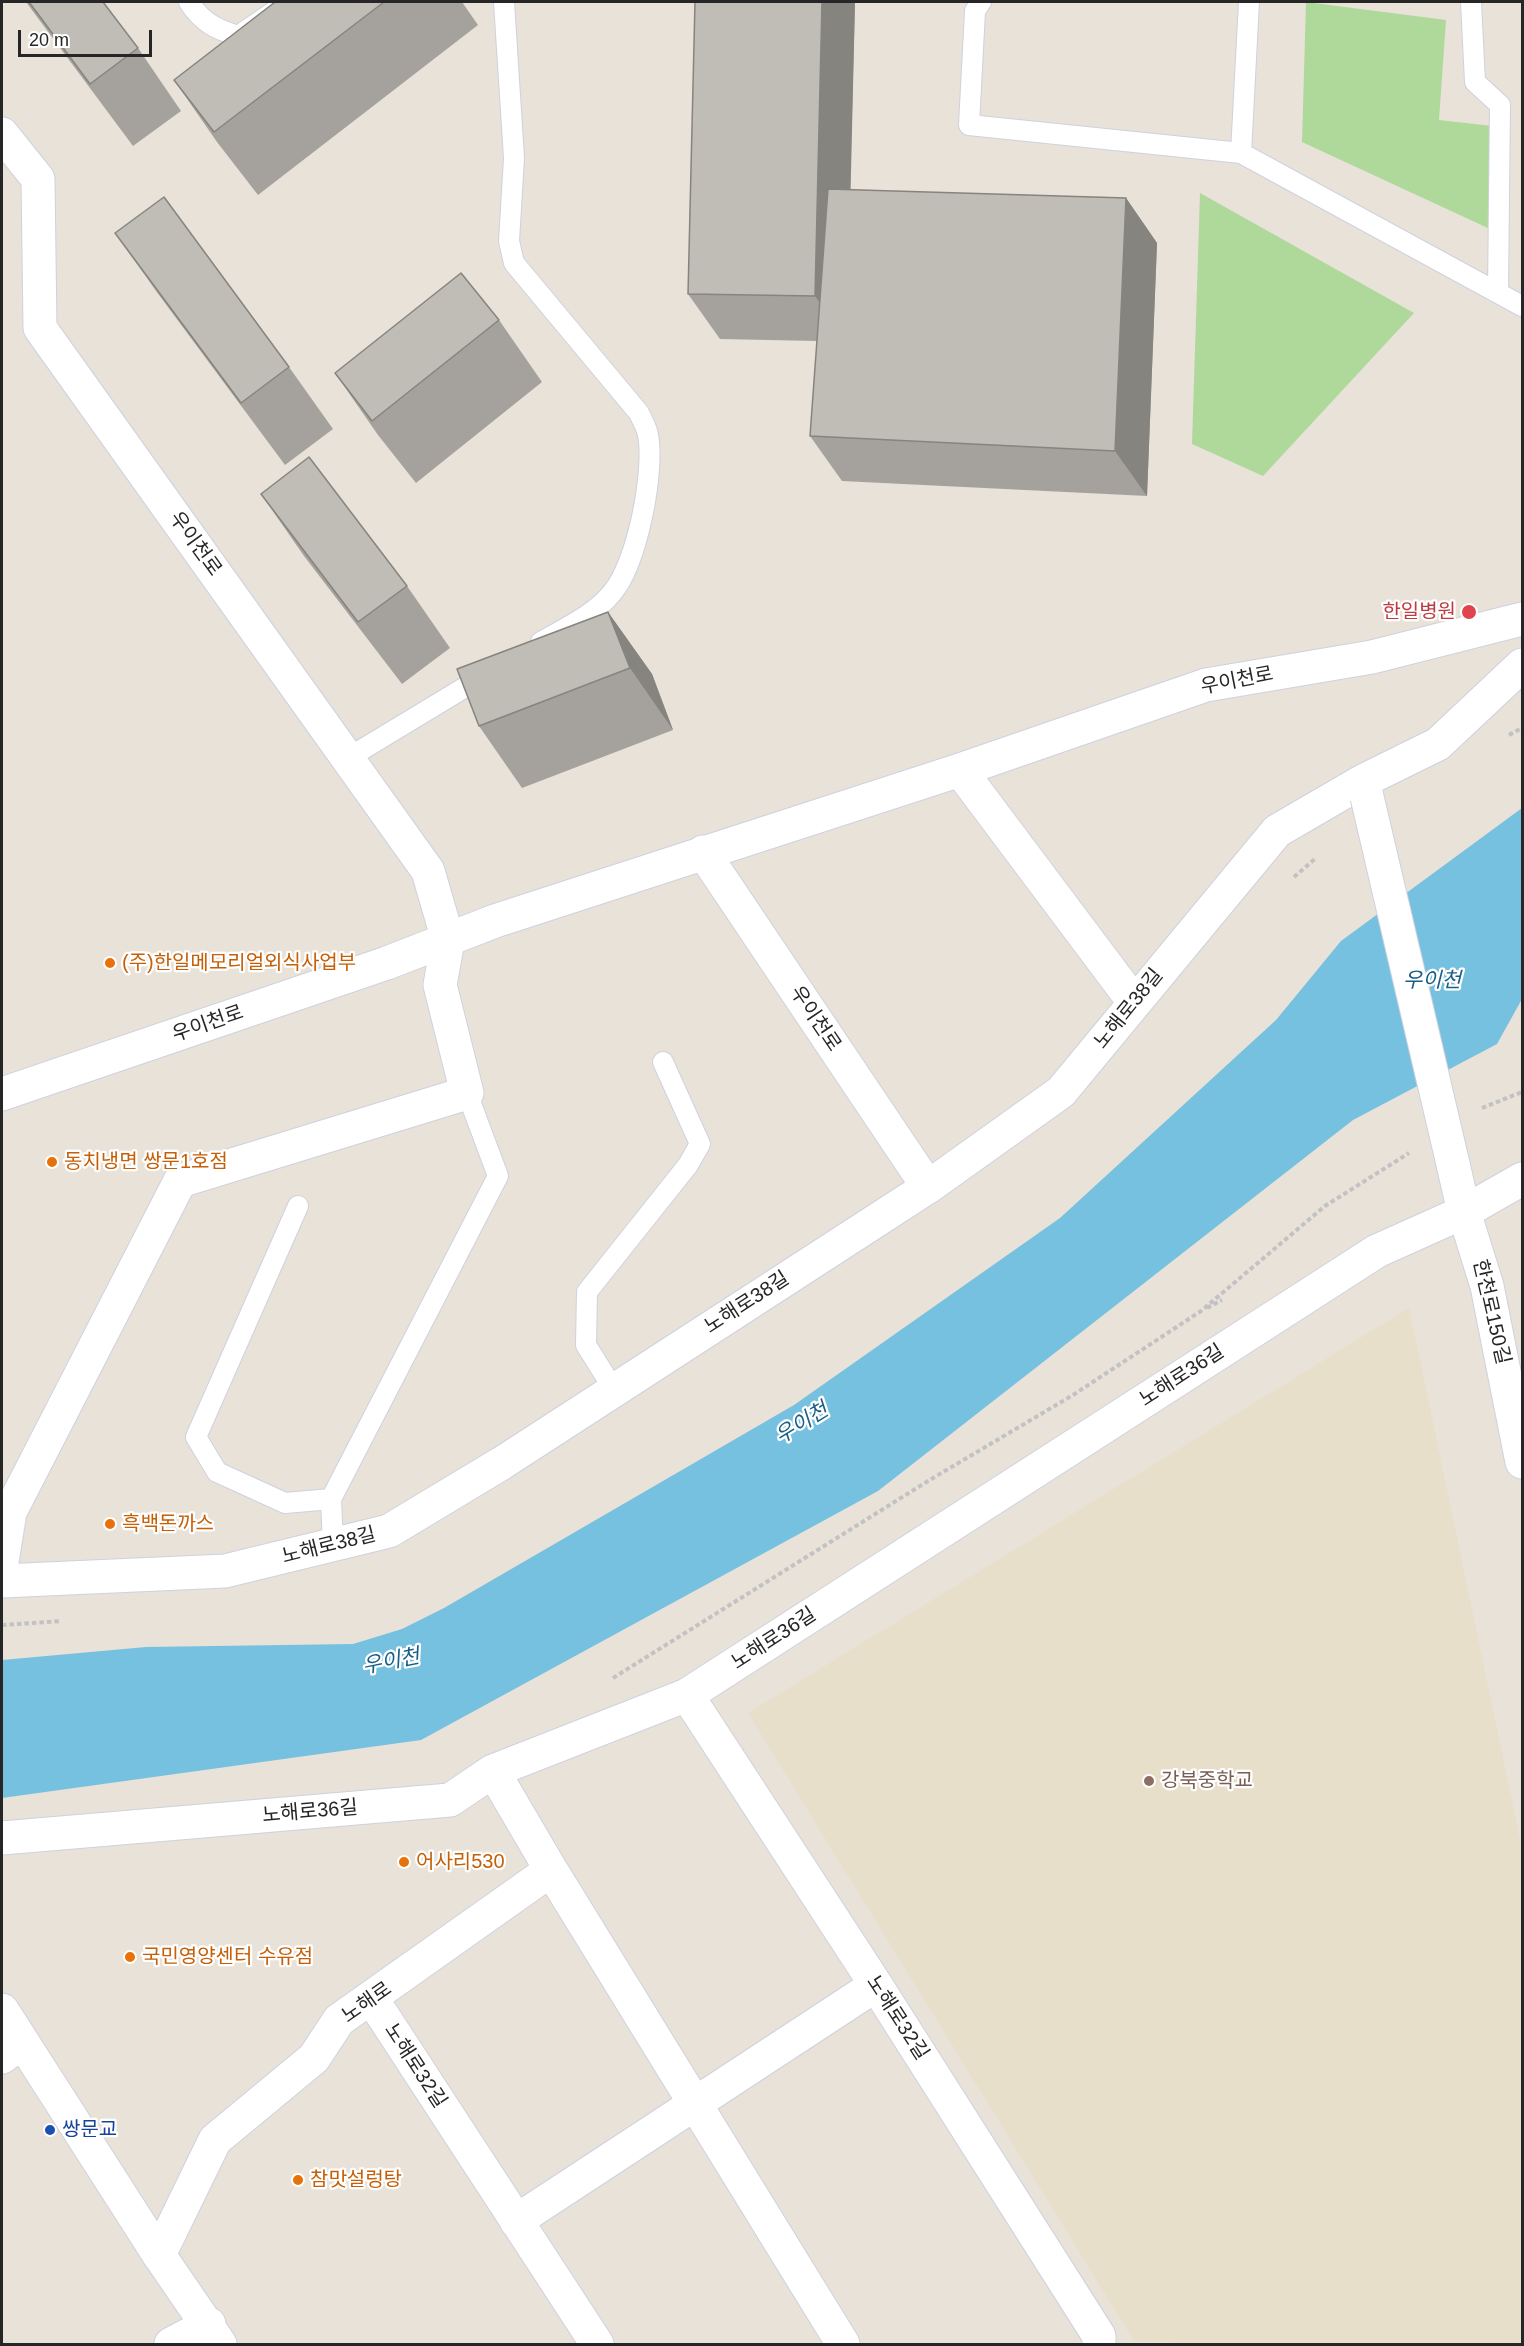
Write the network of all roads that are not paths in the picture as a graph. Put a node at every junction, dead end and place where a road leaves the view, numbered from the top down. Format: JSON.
{"nodes":[{"id":1,"x":189,"y":2,"type":"edge"},
{"id":2,"x":288,"y":2,"type":"edge"},
{"id":3,"x":504,"y":2,"type":"edge"},
{"id":4,"x":981,"y":2,"type":"edge"},
{"id":5,"x":1249,"y":2,"type":"edge"},
{"id":6,"x":1471,"y":2,"type":"edge"},
{"id":7,"x":2,"y":134,"type":"edge"},
{"id":8,"x":1241,"y":153,"type":"junction"},
{"id":9,"x":1498,"y":292,"type":"junction"},
{"id":10,"x":1522,"y":306,"type":"edge"},
{"id":11,"x":1522,"y":619,"type":"edge"},
{"id":12,"x":528,"y":650,"type":"edge"},
{"id":13,"x":508,"y":662,"type":"edge"},
{"id":14,"x":1522,"y":665,"type":"edge"},
{"id":15,"x":348,"y":758,"type":"junction"},
{"id":16,"x":960,"y":770,"type":"junction"},
{"id":17,"x":1365,"y":789,"type":"junction"},
{"id":18,"x":703,"y":852,"type":"junction"},
{"id":19,"x":448,"y":940,"type":"junction"},
{"id":20,"x":1134,"y":1002,"type":"junction"},
{"id":21,"x":663,"y":1062,"type":"dead end"},
{"id":22,"x":467,"y":1093,"type":"junction"},
{"id":23,"x":2,"y":1094,"type":"edge"},
{"id":24,"x":1522,"y":1179,"type":"edge"},
{"id":25,"x":928,"y":1187,"type":"junction"},
{"id":26,"x":298,"y":1206,"type":"dead end"},
{"id":27,"x":1464,"y":1212,"type":"junction"},
{"id":28,"x":614,"y":1390,"type":"junction"},
{"id":29,"x":1522,"y":1462,"type":"edge"},
{"id":30,"x":332,"y":1498,"type":"junction"},
{"id":31,"x":333,"y":1545,"type":"junction"},
{"id":32,"x":2,"y":1562,"type":"edge"},
{"id":33,"x":2,"y":1581,"type":"edge"},
{"id":34,"x":687,"y":1695,"type":"junction"},
{"id":35,"x":493,"y":1771,"type":"junction"},
{"id":36,"x":2,"y":1838,"type":"edge"},
{"id":37,"x":551,"y":1870,"type":"junction"},
{"id":38,"x":876,"y":1985,"type":"junction"},
{"id":39,"x":372,"y":2000,"type":"junction"},
{"id":40,"x":2,"y":2010,"type":"edge"},
{"id":41,"x":12,"y":2050,"type":"edge"},
{"id":42,"x":695,"y":2105,"type":"junction"},
{"id":43,"x":516,"y":2221,"type":"junction"},
{"id":44,"x":159,"y":2256,"type":"junction"},
{"id":45,"x":214,"y":2334,"type":"edge"},
{"id":46,"x":171,"y":2344,"type":"edge"},
{"id":47,"x":597,"y":2344,"type":"edge"},
{"id":48,"x":843,"y":2344,"type":"edge"},
{"id":49,"x":1099,"y":2344,"type":"edge"}],
"edges":[{"from":1,"to":2,"type":"lane"},
{"from":3,"to":12,"type":"lane"},
{"from":4,"to":8,"type":"lane"},
{"from":5,"to":8,"type":"lane"},
{"from":6,"to":9,"type":"lane"},
{"from":7,"to":15,"type":"street","name":"우이천로"},
{"from":8,"to":9,"type":"lane"},
{"from":9,"to":10,"type":"lane"},
{"from":11,"to":16,"type":"street","name":"우이천로"},
{"from":13,"to":15,"type":"lane"},
{"from":14,"to":17,"type":"street"},
{"from":15,"to":19,"type":"street","name":"우이천로"},
{"from":16,"to":18,"type":"street","name":"우이천로"},
{"from":16,"to":20,"type":"street"},
{"from":17,"to":20,"type":"street","name":"노해로38길"},
{"from":17,"to":27,"type":"street","name":"한천로150길","bridge":true},
{"from":18,"to":19,"type":"street","name":"우이천로"},
{"from":18,"to":25,"type":"street","name":"우이천로"},
{"from":19,"to":22,"type":"street"},
{"from":19,"to":23,"type":"street","name":"우이천로"},
{"from":20,"to":25,"type":"street","name":"노해로38길"},
{"from":21,"to":28,"type":"lane"},
{"from":22,"to":30,"type":"lane"},
{"from":22,"to":32,"type":"street"},
{"from":24,"to":27,"type":"street","name":"노해로36길"},
{"from":25,"to":28,"type":"street","name":"노해로38길"},
{"from":26,"to":30,"type":"lane"},
{"from":27,"to":29,"type":"street","name":"한천로150길"},
{"from":27,"to":34,"type":"street","name":"노해로36길"},
{"from":28,"to":31,"type":"street","name":"노해로38길"},
{"from":30,"to":31,"type":"lane"},
{"from":31,"to":33,"type":"street","name":"노해로38길"},
{"from":34,"to":35,"type":"street","name":"노해로36길"},
{"from":34,"to":38,"type":"street","name":"노해로32길"},
{"from":35,"to":36,"type":"street","name":"노해로36길"},
{"from":35,"to":37,"type":"street"},
{"from":37,"to":39,"type":"street","name":"노해로"},
{"from":37,"to":42,"type":"street"},
{"from":38,"to":42,"type":"street"},
{"from":38,"to":49,"type":"street","name":"노해로32길"},
{"from":39,"to":43,"type":"street","name":"노해로32길"},
{"from":39,"to":44,"type":"street","name":"노해로"},
{"from":40,"to":41,"type":"street"},
{"from":41,"to":44,"type":"street"},
{"from":42,"to":43,"type":"street"},
{"from":42,"to":48,"type":"street"},
{"from":43,"to":47,"type":"street","name":"노해로32길"},
{"from":44,"to":45,"type":"street"},
{"from":45,"to":46,"type":"street"}]}
